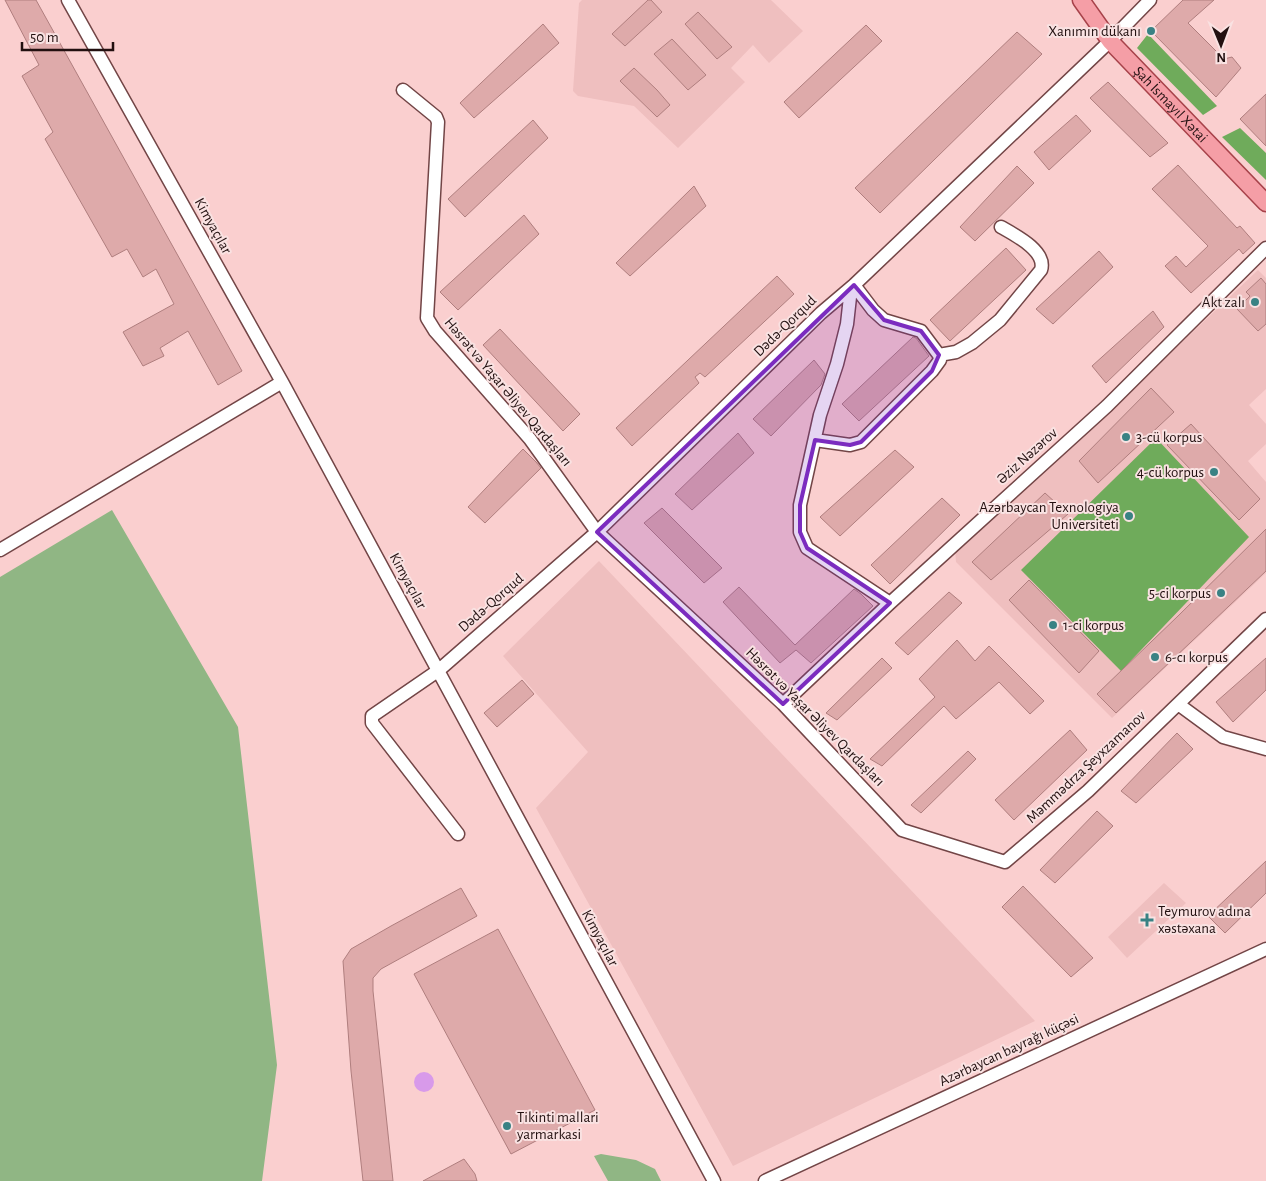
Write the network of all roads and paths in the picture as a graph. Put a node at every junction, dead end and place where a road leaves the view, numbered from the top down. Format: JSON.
{"nodes":[{"id":1,"x":68,"y":0,"type":"edge"},
{"id":2,"x":1081,"y":0,"type":"edge"},
{"id":3,"x":1150,"y":0,"type":"edge"},
{"id":4,"x":1110,"y":41,"type":"junction"},
{"id":5,"x":403,"y":90,"type":"dead end"},
{"id":6,"x":1266,"y":203,"type":"edge"},
{"id":7,"x":1001,"y":227,"type":"dead end"},
{"id":8,"x":1266,"y":248,"type":"edge"},
{"id":9,"x":853,"y":286,"type":"junction"},
{"id":10,"x":939,"y":355,"type":"junction"},
{"id":11,"x":282,"y":382,"type":"junction"},
{"id":12,"x":815,"y":440,"type":"junction"},
{"id":13,"x":597,"y":532,"type":"junction"},
{"id":14,"x":0,"y":550,"type":"edge"},
{"id":15,"x":890,"y":603,"type":"junction"},
{"id":16,"x":1266,"y":619,"type":"edge"},
{"id":17,"x":439,"y":670,"type":"junction"},
{"id":18,"x":783,"y":704,"type":"junction"},
{"id":19,"x":1178,"y":704,"type":"junction"},
{"id":20,"x":1266,"y":749,"type":"edge"},
{"id":21,"x":902,"y":830,"type":"joint"},
{"id":22,"x":458,"y":834,"type":"dead end"},
{"id":23,"x":1266,"y":949,"type":"edge"},
{"id":24,"x":714,"y":1181,"type":"edge"},
{"id":25,"x":765,"y":1181,"type":"edge"}],
"edges":[{"from":1,"to":11,"type":"street","name":"Kimyaçılar"},
{"from":2,"to":4,"type":"main road","name":"Şah İsmayıl Xətai"},
{"from":3,"to":4,"type":"street","name":"Dədə-Qorqud"},
{"from":4,"to":6,"type":"main road","name":"Şah İsmayıl Xətai"},
{"from":4,"to":9,"type":"street","name":"Dədə-Qorqud"},
{"from":5,"to":13,"type":"street","name":"Həsrət və Yaşar Əliyev Qardaşları"},
{"from":7,"to":10,"type":"street"},
{"from":8,"to":15,"type":"street","name":"Əziz Nəzərov"},
{"from":9,"to":10,"type":"street"},
{"from":9,"to":12,"type":"street"},
{"from":9,"to":13,"type":"street","name":"Dədə-Qorqud"},
{"from":10,"to":12,"type":"street"},
{"from":11,"to":14,"type":"street"},
{"from":11,"to":17,"type":"street","name":"Kimyaçılar"},
{"from":12,"to":15,"type":"street"},
{"from":13,"to":17,"type":"street","name":"Dədə-Qorqud"},
{"from":13,"to":18,"type":"street","name":"Həsrət və Yaşar Əliyev Qardaşları"},
{"from":15,"to":18,"type":"street","name":"Əziz Nəzərov"},
{"from":16,"to":19,"type":"street","name":"Məmmədrza Şeyxzamanov"},
{"from":17,"to":22,"type":"street","name":"Dədə-Qorqud"},
{"from":17,"to":24,"type":"street","name":"Kimyaçılar"},
{"from":18,"to":21,"type":"street","name":"Həsrət və Yaşar Əliyev Qardaşları"},
{"from":19,"to":20,"type":"street"},
{"from":19,"to":21,"type":"street","name":"Məmmədrza Şeyxzamanov"},
{"from":23,"to":25,"type":"street","name":"Azərbaycan bayrağı küçəsi"}]}
